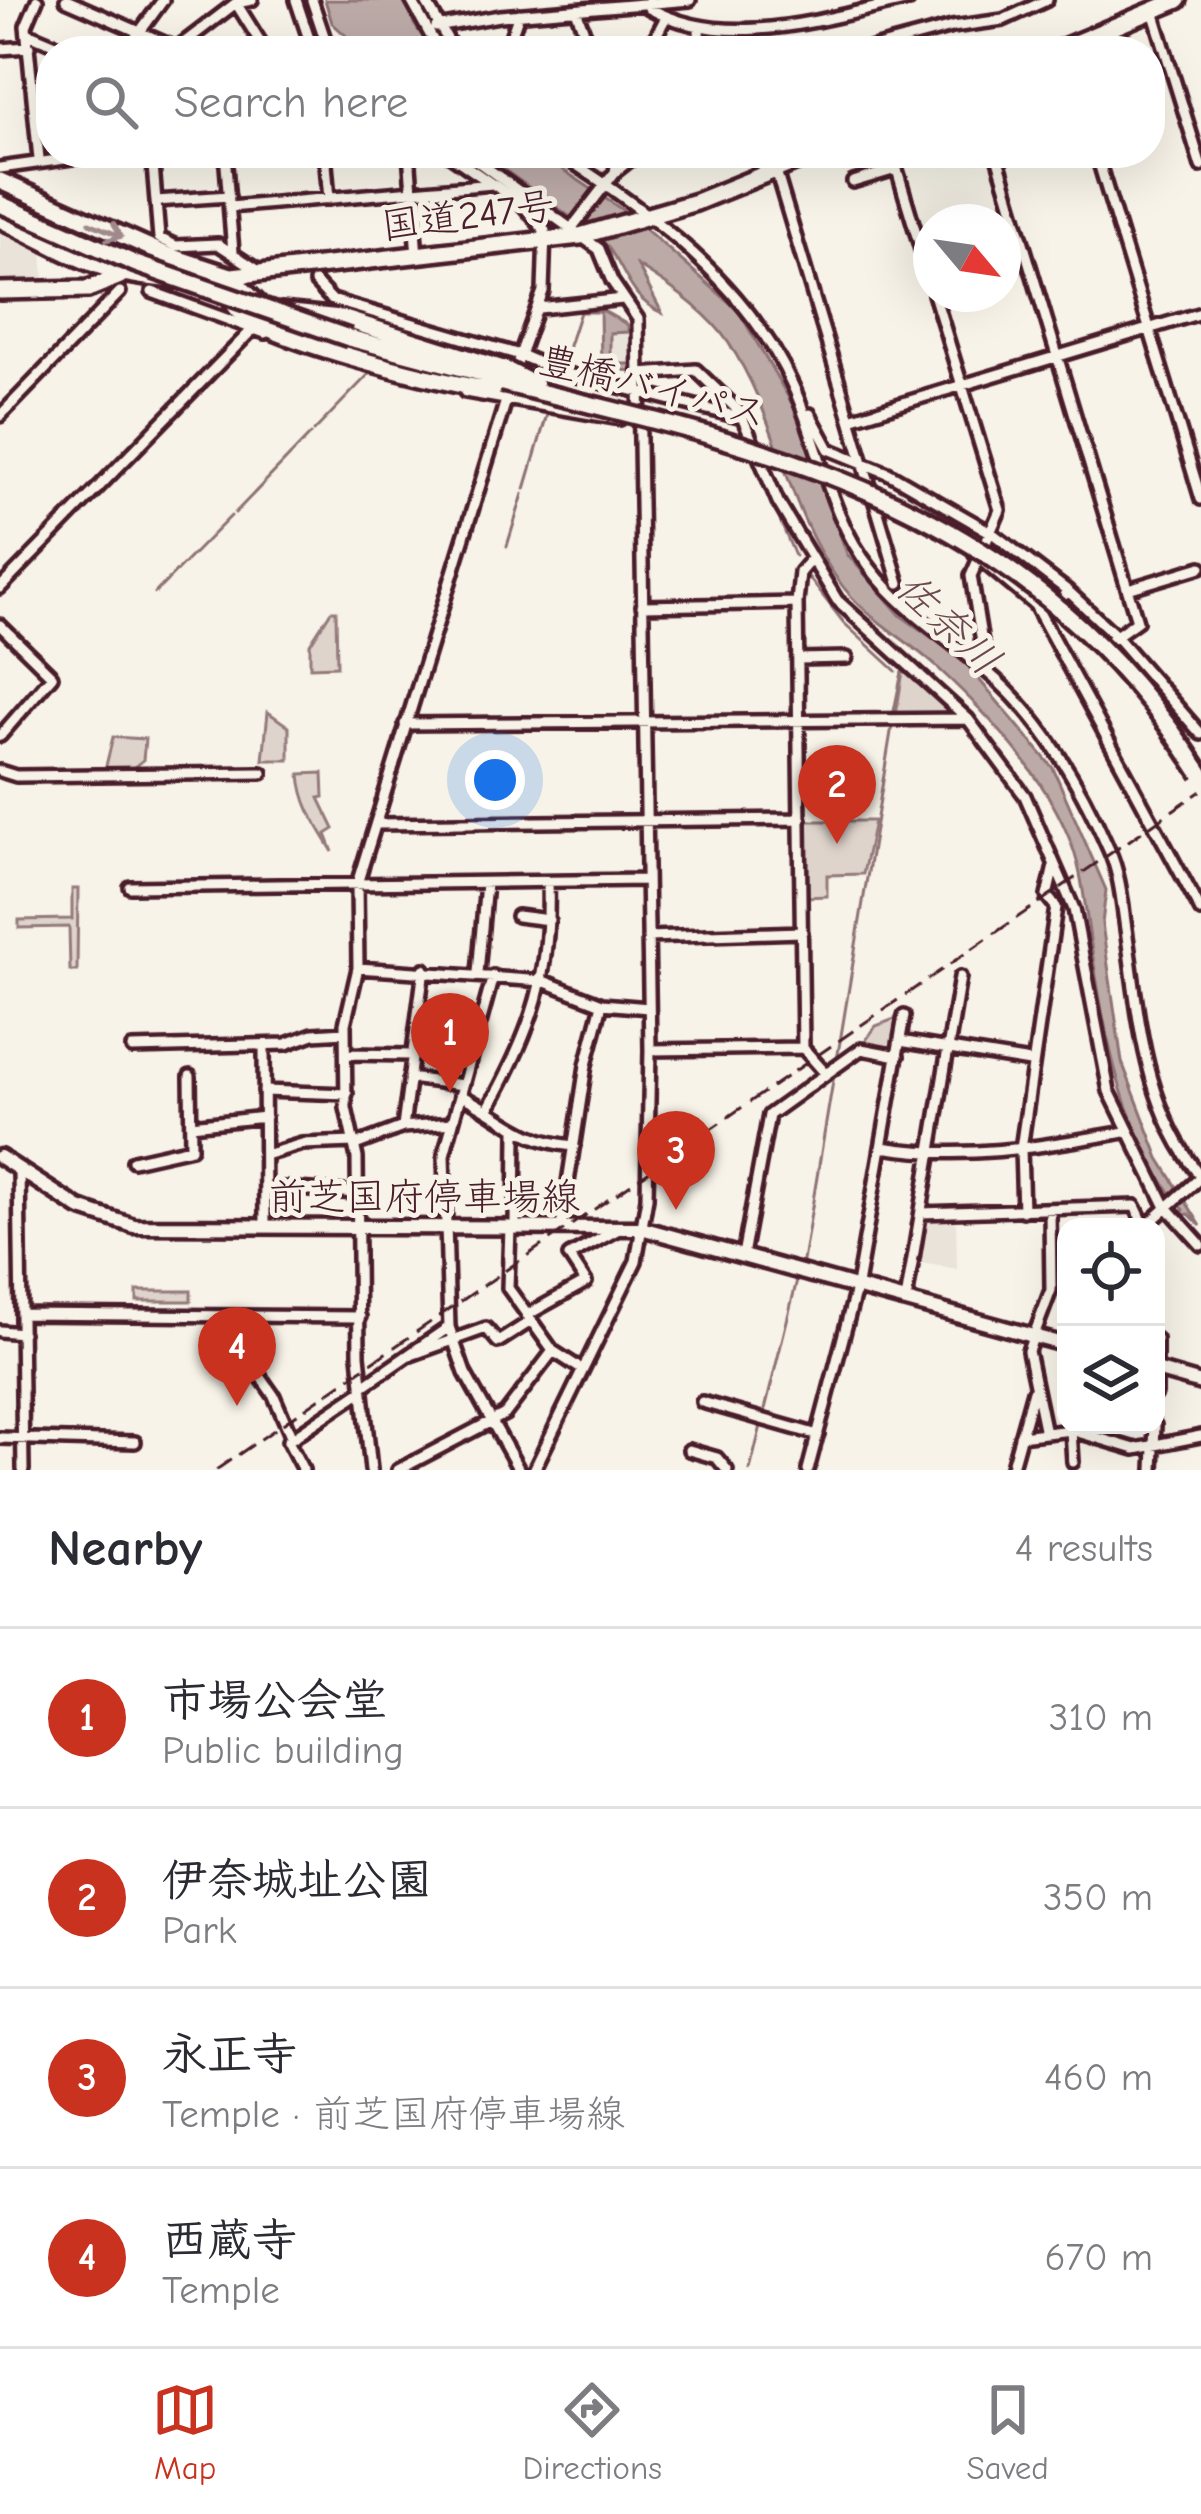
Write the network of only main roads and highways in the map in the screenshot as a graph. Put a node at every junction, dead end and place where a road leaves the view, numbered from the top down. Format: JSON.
{"nodes":[{"id":1,"x":1178,"y":0,"type":"edge"},
{"id":2,"x":1092,"y":36,"type":"edge"},
{"id":3,"x":783,"y":168,"type":"edge"},
{"id":4,"x":0,"y":181,"type":"edge"},
{"id":5,"x":0,"y":206,"type":"edge"},
{"id":6,"x":0,"y":219,"type":"edge"},
{"id":7,"x":328,"y":265,"type":"junction"},
{"id":8,"x":242,"y":272,"type":"junction"},
{"id":9,"x":275,"y":272,"type":"junction"},
{"id":10,"x":197,"y":280,"type":"junction"},
{"id":11,"x":121,"y":284,"type":"junction"},
{"id":12,"x":0,"y":291,"type":"edge"},
{"id":13,"x":234,"y":306,"type":"junction"},
{"id":14,"x":272,"y":310,"type":"junction"},
{"id":15,"x":504,"y":385,"type":"junction"},
{"id":16,"x":1201,"y":775,"type":"edge"},
{"id":17,"x":0,"y":1156,"type":"edge"},
{"id":18,"x":1057,"y":1343,"type":"edge"},
{"id":19,"x":1165,"y":1373,"type":"edge"},
{"id":20,"x":1201,"y":1383,"type":"edge"}],
"edges":[{"from":1,"to":2,"type":"highway"},
{"from":3,"to":7,"type":"highway","name":"国道247号"},
{"from":4,"to":8,"type":"highway","one_way":true},
{"from":5,"to":15,"type":"highway","name":"豊橋バイパス","bridge":true},
{"from":6,"to":11,"type":"highway"},
{"from":7,"to":8,"type":"highway","name":"国道247号"},
{"from":7,"to":9,"type":"highway","name":"国道247号"},
{"from":8,"to":9,"type":"highway","name":"国道247号"},
{"from":8,"to":10,"type":"highway","name":"国道247号"},
{"from":8,"to":13,"type":"highway"},
{"from":8,"to":14,"type":"highway"},
{"from":9,"to":14,"type":"highway"},
{"from":10,"to":11,"type":"highway","name":"国道247号"},
{"from":10,"to":13,"type":"highway"},
{"from":11,"to":12,"type":"highway","name":"国道247号"},
{"from":13,"to":15,"type":"highway"},
{"from":14,"to":15,"type":"highway"},
{"from":15,"to":16,"type":"highway","name":"豊橋バイパス","bridge":true},
{"from":15,"to":16,"type":"highway","name":"豊橋バイパス","bridge":true},
{"from":17,"to":18,"type":"main road","name":"前芝国府停車場線"},
{"from":19,"to":20,"type":"main road"}]}
